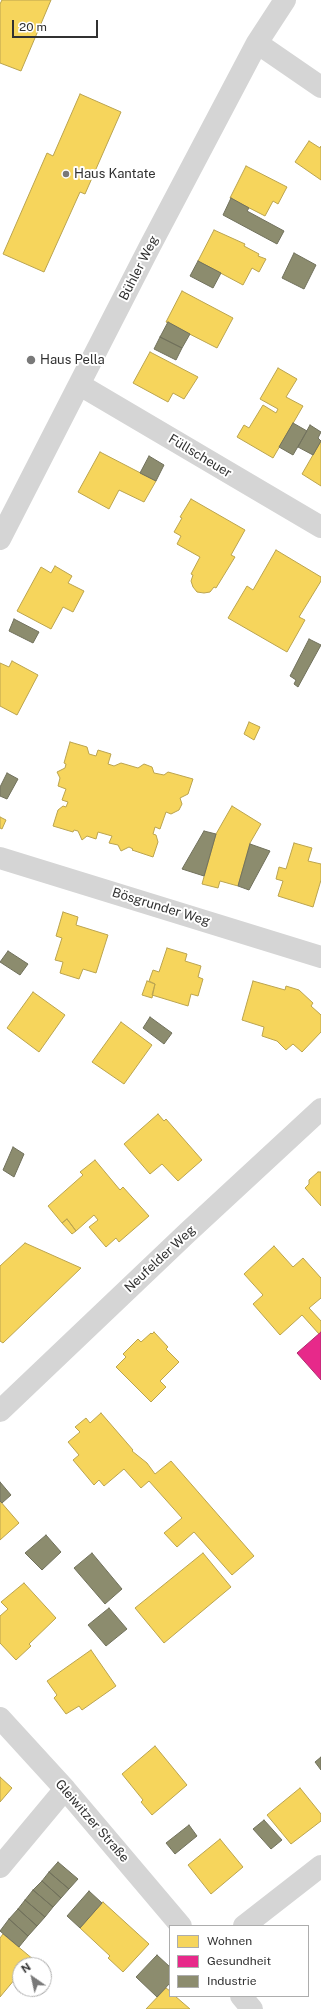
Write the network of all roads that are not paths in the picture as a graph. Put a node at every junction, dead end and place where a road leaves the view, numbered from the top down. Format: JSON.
{"nodes":[{"id":1,"x":285,"y":0,"type":"edge"},
{"id":2,"x":257,"y":43,"type":"junction"},
{"id":3,"x":321,"y":88,"type":"edge"},
{"id":4,"x":80,"y":385,"type":"junction"},
{"id":5,"x":321,"y":527,"type":"edge"},
{"id":6,"x":0,"y":539,"type":"edge"},
{"id":7,"x":0,"y":858,"type":"edge"},
{"id":8,"x":321,"y":957,"type":"edge"},
{"id":9,"x":321,"y":1109,"type":"edge"},
{"id":10,"x":0,"y":1411,"type":"edge"},
{"id":11,"x":0,"y":1718,"type":"edge"},
{"id":12,"x":65,"y":1789,"type":"junction"},
{"id":13,"x":321,"y":1866,"type":"edge"},
{"id":14,"x":0,"y":1867,"type":"edge"},
{"id":15,"x":180,"y":1925,"type":"edge"},
{"id":16,"x":245,"y":1925,"type":"edge"},
{"id":17,"x":242,"y":1997,"type":"edge"},
{"id":18,"x":252,"y":2009,"type":"edge"}],
"edges":[{"from":1,"to":2,"type":"street","name":"Bühler Weg"},
{"from":2,"to":3,"type":"street"},
{"from":2,"to":4,"type":"street","name":"Bühler Weg"},
{"from":4,"to":5,"type":"street","name":"Füllscheuer"},
{"from":4,"to":6,"type":"street","name":"Bühler Weg"},
{"from":7,"to":8,"type":"street","name":"Bösgrunder Weg"},
{"from":9,"to":10,"type":"street","name":"Neufelder Weg"},
{"from":11,"to":12,"type":"street","name":"Gleiwitzer Straße"},
{"from":12,"to":14,"type":"street"},
{"from":12,"to":15,"type":"street","name":"Gleiwitzer Straße"},
{"from":13,"to":16,"type":"street"},
{"from":17,"to":18,"type":"street"}]}
